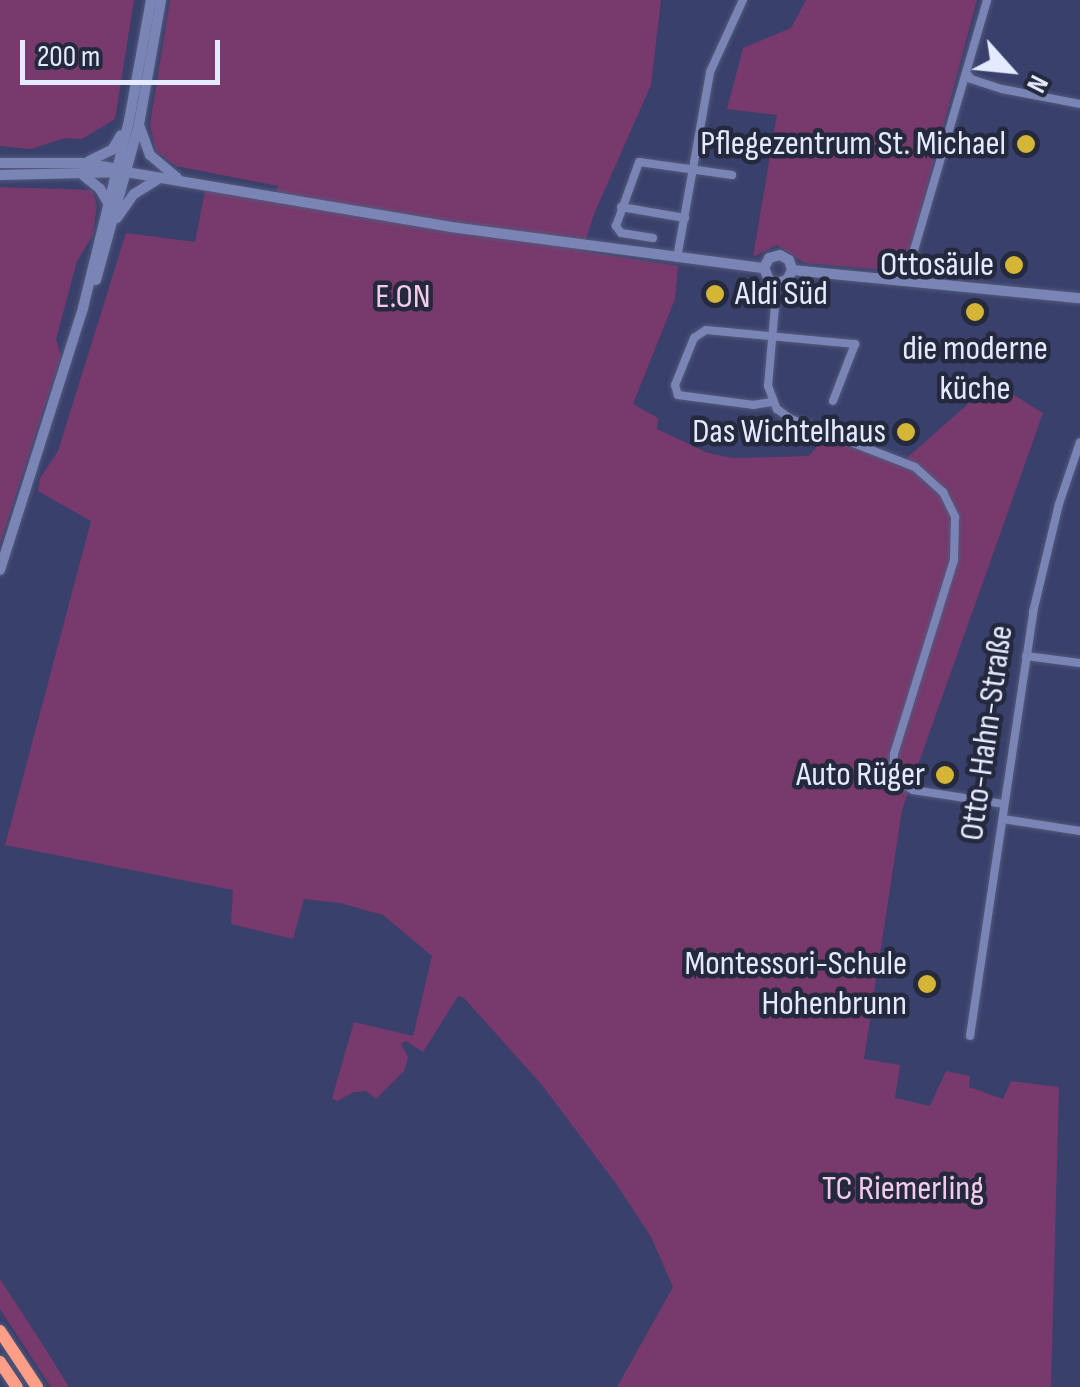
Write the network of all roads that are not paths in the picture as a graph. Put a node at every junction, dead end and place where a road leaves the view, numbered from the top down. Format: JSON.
{"nodes":[{"id":1,"x":151,"y":0,"type":"edge"},
{"id":2,"x":161,"y":0,"type":"edge"},
{"id":3,"x":742,"y":0,"type":"edge"},
{"id":4,"x":987,"y":0,"type":"edge"},
{"id":5,"x":967,"y":74,"type":"junction"},
{"id":6,"x":1080,"y":104,"type":"edge"},
{"id":7,"x":134,"y":123,"type":"junction"},
{"id":8,"x":0,"y":162,"type":"edge"},
{"id":9,"x":81,"y":168,"type":"junction"},
{"id":10,"x":694,"y":169,"type":"junction"},
{"id":11,"x":120,"y":171,"type":"junction"},
{"id":12,"x":0,"y":175,"type":"edge"},
{"id":13,"x":732,"y":175,"type":"dead end"},
{"id":14,"x":172,"y":179,"type":"junction"},
{"id":15,"x":108,"y":204,"type":"junction"},
{"id":16,"x":621,"y":207,"type":"junction"},
{"id":17,"x":685,"y":218,"type":"junction"},
{"id":18,"x":112,"y":227,"type":"junction"},
{"id":19,"x":653,"y":238,"type":"dead end"},
{"id":20,"x":677,"y":258,"type":"junction"},
{"id":21,"x":764,"y":268,"type":"junction"},
{"id":22,"x":792,"y":270,"type":"junction"},
{"id":23,"x":905,"y":282,"type":"junction"},
{"id":24,"x":776,"y":283,"type":"junction"},
{"id":25,"x":1080,"y":298,"type":"edge"},
{"id":26,"x":83,"y":308,"type":"junction"},
{"id":27,"x":771,"y":336,"type":"junction"},
{"id":28,"x":833,"y":401,"type":"dead end"},
{"id":29,"x":772,"y":402,"type":"junction"},
{"id":30,"x":1080,"y":442,"type":"edge"},
{"id":31,"x":0,"y":570,"type":"edge"},
{"id":32,"x":1026,"y":656,"type":"junction"},
{"id":33,"x":1080,"y":663,"type":"edge"},
{"id":34,"x":1003,"y":804,"type":"junction"},
{"id":35,"x":1003,"y":819,"type":"junction"},
{"id":36,"x":1080,"y":832,"type":"edge"},
{"id":37,"x":970,"y":1036,"type":"dead end"},
{"id":38,"x":0,"y":1331,"type":"edge"},
{"id":39,"x":0,"y":1362,"type":"edge"},
{"id":40,"x":17,"y":1387,"type":"edge"},
{"id":41,"x":37,"y":1387,"type":"edge"}],
"edges":[{"from":1,"to":7,"type":"main road"},
{"from":2,"to":7,"type":"main road"},
{"from":3,"to":10,"type":"street"},
{"from":4,"to":5,"type":"street"},
{"from":5,"to":6,"type":"street"},
{"from":5,"to":23,"type":"street"},
{"from":7,"to":9,"type":"main road"},
{"from":7,"to":11,"type":"main road"},
{"from":7,"to":14,"type":"main road"},
{"from":8,"to":9,"type":"main road"},
{"from":9,"to":11,"type":"main road"},
{"from":9,"to":12,"type":"main road"},
{"from":9,"to":15,"type":"main road"},
{"from":10,"to":13,"type":"street"},
{"from":10,"to":16,"type":"street"},
{"from":10,"to":17,"type":"street"},
{"from":11,"to":14,"type":"main road"},
{"from":11,"to":15,"type":"main road"},
{"from":11,"to":18,"type":"main road"},
{"from":14,"to":18,"type":"main road"},
{"from":14,"to":20,"type":"main road"},
{"from":15,"to":26,"type":"main road"},
{"from":16,"to":17,"type":"street"},
{"from":16,"to":19,"type":"street"},
{"from":17,"to":20,"type":"street"},
{"from":18,"to":26,"type":"main road"},
{"from":20,"to":21,"type":"main road"},
{"from":21,"to":22,"type":"main road"},
{"from":21,"to":24,"type":"main road"},
{"from":22,"to":23,"type":"main road"},
{"from":22,"to":24,"type":"main road"},
{"from":23,"to":25,"type":"main road"},
{"from":24,"to":27,"type":"street"},
{"from":26,"to":31,"type":"main road"},
{"from":27,"to":28,"type":"street"},
{"from":27,"to":29,"type":"street"},
{"from":27,"to":29,"type":"street"},
{"from":29,"to":34,"type":"street"},
{"from":30,"to":32,"type":"street","name":"Otto-Hahn-Straße"},
{"from":32,"to":33,"type":"street"},
{"from":32,"to":34,"type":"street","name":"Otto-Hahn-Straße"},
{"from":34,"to":35,"type":"street","name":"Otto-Hahn-Straße"},
{"from":35,"to":36,"type":"street"},
{"from":35,"to":37,"type":"street","name":"Otto-Hahn-Straße"},
{"from":38,"to":41,"type":"highway"},
{"from":39,"to":40,"type":"highway"}]}
